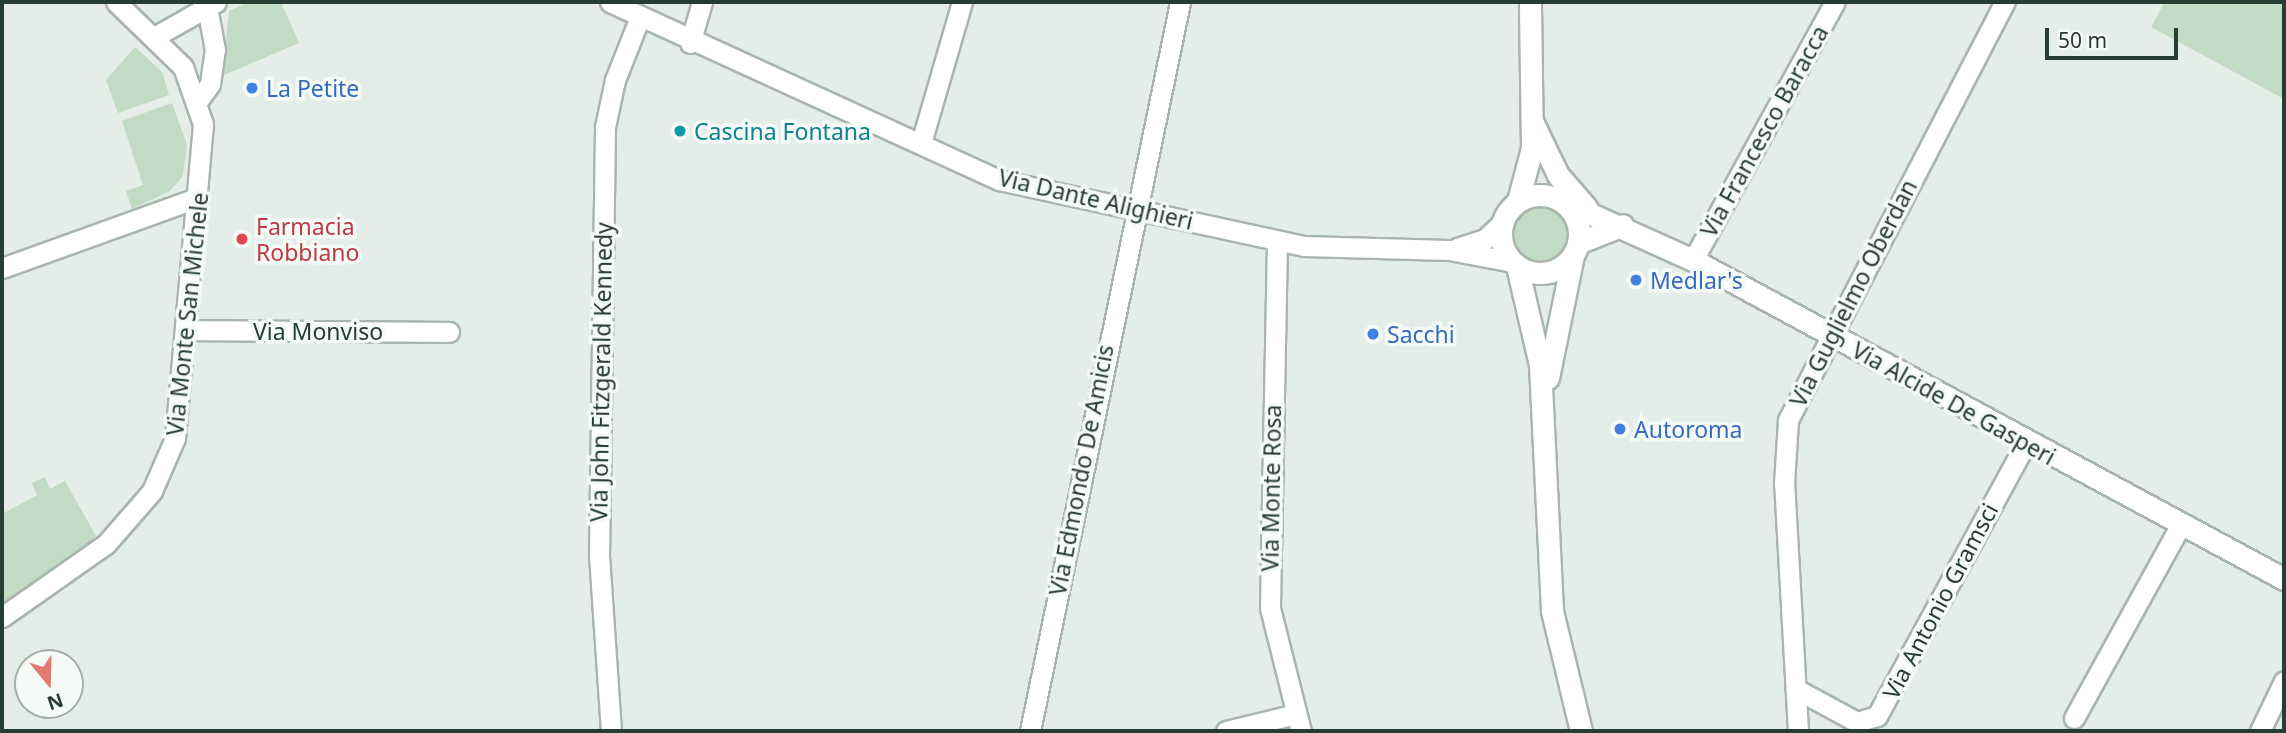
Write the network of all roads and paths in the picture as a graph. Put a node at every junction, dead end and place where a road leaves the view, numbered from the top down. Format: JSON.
{"nodes":[{"id":1,"x":116,"y":2,"type":"edge"},
{"id":2,"x":610,"y":2,"type":"edge"},
{"id":3,"x":702,"y":2,"type":"edge"},
{"id":4,"x":962,"y":2,"type":"edge"},
{"id":5,"x":1180,"y":2,"type":"edge"},
{"id":6,"x":1530,"y":2,"type":"edge"},
{"id":7,"x":1835,"y":2,"type":"edge"},
{"id":8,"x":2005,"y":2,"type":"edge"},
{"id":9,"x":212,"y":4,"type":"edge"},
{"id":10,"x":640,"y":17,"type":"junction"},
{"id":11,"x":154,"y":37,"type":"junction"},
{"id":12,"x":691,"y":43,"type":"junction"},
{"id":13,"x":197,"y":102,"type":"junction"},
{"id":14,"x":1533,"y":123,"type":"junction"},
{"id":15,"x":921,"y":144,"type":"junction"},
{"id":16,"x":198,"y":198,"type":"junction"},
{"id":17,"x":1557,"y":199,"type":"junction"},
{"id":18,"x":1518,"y":201,"type":"junction"},
{"id":19,"x":1133,"y":208,"type":"junction"},
{"id":20,"x":1593,"y":213,"type":"junction"},
{"id":21,"x":1502,"y":223,"type":"junction"},
{"id":22,"x":1625,"y":225,"type":"junction"},
{"id":23,"x":1278,"y":241,"type":"junction"},
{"id":24,"x":1575,"y":249,"type":"junction"},
{"id":25,"x":1449,"y":250,"type":"junction"},
{"id":26,"x":1693,"y":260,"type":"junction"},
{"id":27,"x":1515,"y":264,"type":"junction"},
{"id":28,"x":2,"y":268,"type":"edge"},
{"id":29,"x":186,"y":330,"type":"junction"},
{"id":30,"x":449,"y":332,"type":"dead end"},
{"id":31,"x":1830,"y":335,"type":"junction"},
{"id":32,"x":1544,"y":408,"type":"junction"},
{"id":33,"x":2026,"y":443,"type":"junction"},
{"id":34,"x":2180,"y":524,"type":"junction"},
{"id":35,"x":2284,"y":579,"type":"edge"},
{"id":36,"x":2,"y":617,"type":"edge"},
{"id":37,"x":2284,"y":681,"type":"edge"},
{"id":38,"x":1796,"y":689,"type":"junction"},
{"id":39,"x":2074,"y":719,"type":"dead end"},
{"id":40,"x":1298,"y":723,"type":"edge"},
{"id":41,"x":611,"y":731,"type":"edge"},
{"id":42,"x":1030,"y":731,"type":"edge"},
{"id":43,"x":1226,"y":731,"type":"edge"},
{"id":44,"x":1581,"y":731,"type":"edge"},
{"id":45,"x":1798,"y":731,"type":"edge"},
{"id":46,"x":2260,"y":731,"type":"edge"}],
"edges":[{"from":1,"to":11,"type":"street","name":"Via Monte San Michele"},
{"from":2,"to":10,"type":"street","name":"Via Dante Alighieri"},
{"from":3,"to":12,"type":"street"},
{"from":4,"to":15,"type":"street"},
{"from":5,"to":19,"type":"street","name":"Via Edmondo De Amicis"},
{"from":6,"to":14,"type":"main road"},
{"from":7,"to":26,"type":"street","name":"Via Francesco Baracca"},
{"from":8,"to":31,"type":"street","name":"Via Guglielmo Oberdan"},
{"from":9,"to":11,"type":"street"},
{"from":9,"to":13,"type":"street"},
{"from":10,"to":12,"type":"street","name":"Via Dante Alighieri"},
{"from":10,"to":41,"type":"street","name":"Via John Fitzgerald Kennedy"},
{"from":11,"to":13,"type":"street","name":"Via Monte San Michele"},
{"from":12,"to":15,"type":"street","name":"Via Dante Alighieri"},
{"from":13,"to":16,"type":"street","name":"Via Monte San Michele"},
{"from":14,"to":17,"type":"main road"},
{"from":14,"to":18,"type":"main road"},
{"from":14,"to":20,"type":"main road"},
{"from":15,"to":19,"type":"street","name":"Via Dante Alighieri"},
{"from":16,"to":28,"type":"street"},
{"from":16,"to":29,"type":"street","name":"Via Monte San Michele"},
{"from":17,"to":18,"type":"main road"},
{"from":17,"to":20,"type":"main road","name":"Via Alcide De Gasperi"},
{"from":17,"to":24,"type":"main road"},
{"from":18,"to":21,"type":"main road"},
{"from":19,"to":23,"type":"street","name":"Via Dante Alighieri"},
{"from":19,"to":42,"type":"street","name":"Via Edmondo De Amicis"},
{"from":20,"to":22,"type":"main road","name":"Via Alcide De Gasperi"},
{"from":21,"to":25,"type":"street","name":"Via Dante Alighieri"},
{"from":21,"to":27,"type":"main road"},
{"from":22,"to":24,"type":"main road"},
{"from":22,"to":26,"type":"main road","name":"Via Alcide De Gasperi"},
{"from":23,"to":25,"type":"street","name":"Via Dante Alighieri"},
{"from":23,"to":40,"type":"street","name":"Via Monte Rosa"},
{"from":24,"to":27,"type":"main road"},
{"from":24,"to":32,"type":"main road"},
{"from":25,"to":27,"type":"street","name":"Via Dante Alighieri"},
{"from":26,"to":31,"type":"main road","name":"Via Alcide De Gasperi"},
{"from":27,"to":32,"type":"main road"},
{"from":29,"to":30,"type":"street","name":"Via Monviso"},
{"from":29,"to":36,"type":"street","name":"Via Monte San Michele"},
{"from":31,"to":33,"type":"main road","name":"Via Alcide De Gasperi"},
{"from":31,"to":38,"type":"street","name":"Via Guglielmo Oberdan"},
{"from":32,"to":44,"type":"main road"},
{"from":33,"to":34,"type":"main road","name":"Via Alcide De Gasperi"},
{"from":33,"to":38,"type":"street","name":"Via Antonio Gramsci"},
{"from":34,"to":35,"type":"main road","name":"Via Alcide De Gasperi"},
{"from":34,"to":39,"type":"street"},
{"from":37,"to":46,"type":"street"},
{"from":38,"to":45,"type":"street","name":"Via Guglielmo Oberdan"},
{"from":40,"to":43,"type":"street"}]}
